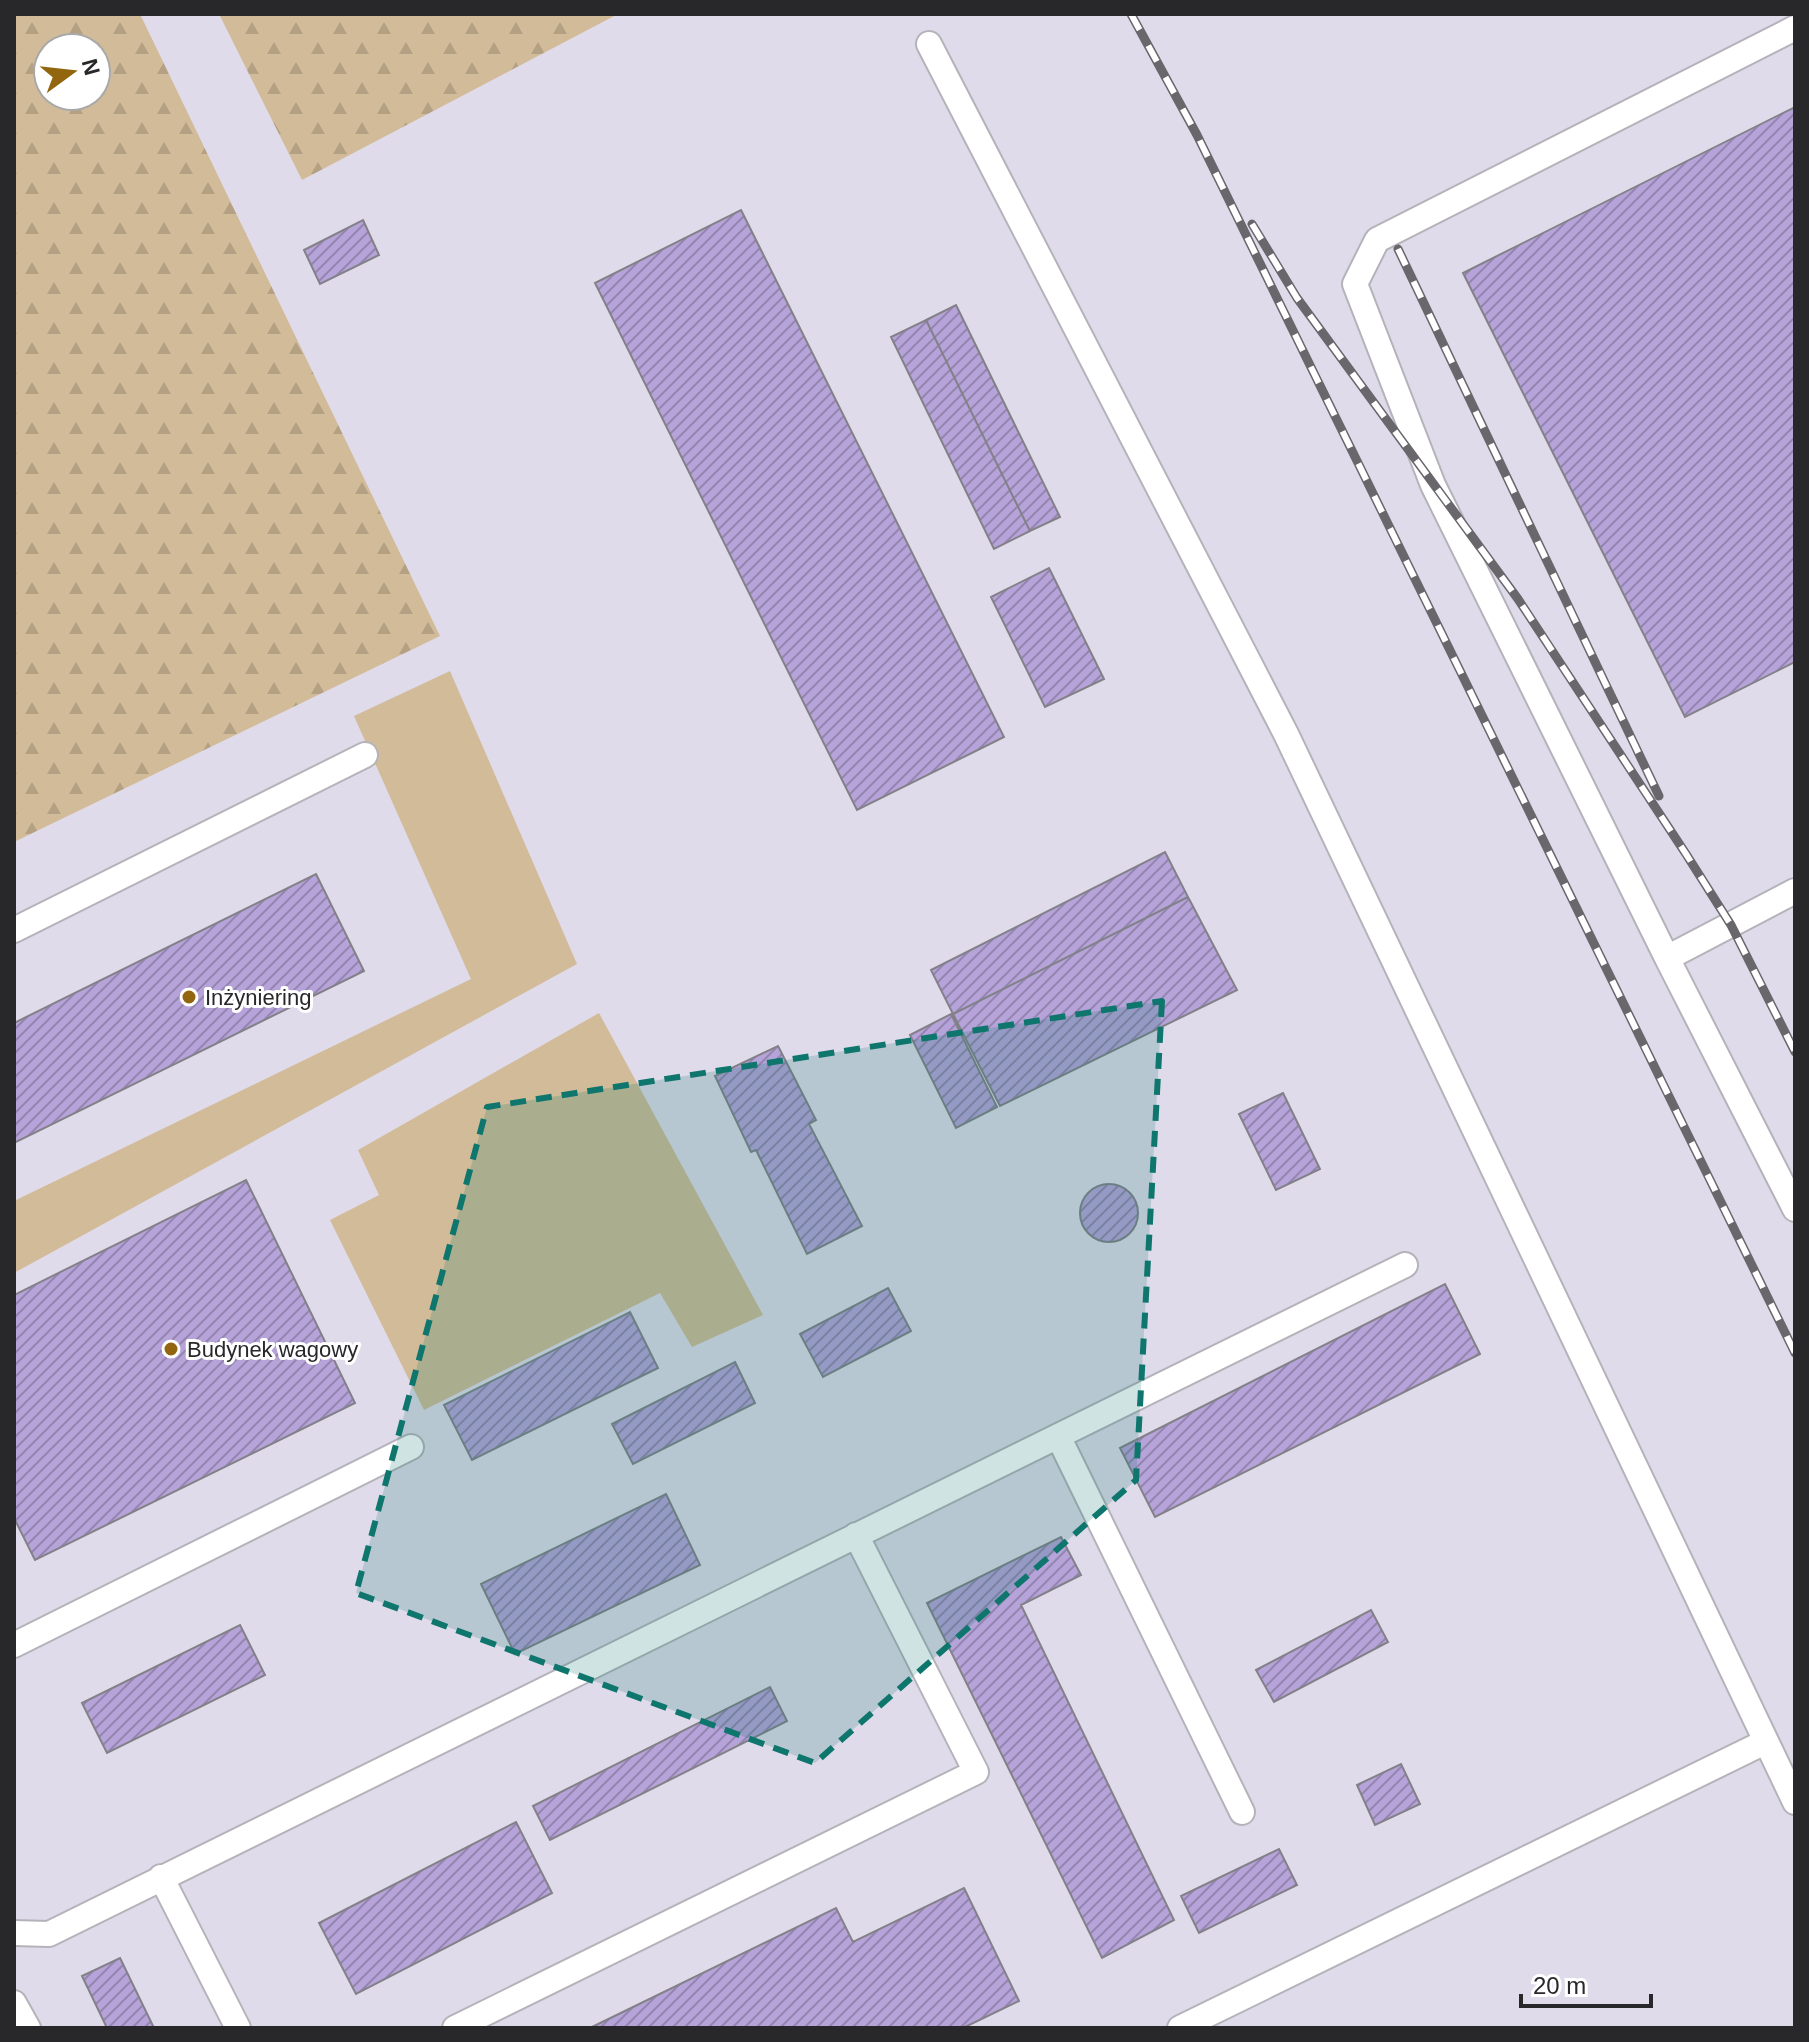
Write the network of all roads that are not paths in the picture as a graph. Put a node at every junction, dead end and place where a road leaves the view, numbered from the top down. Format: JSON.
{"nodes":[{"id":1,"x":1795,"y":28,"type":"edge"},
{"id":2,"x":929,"y":44,"type":"dead end"},
{"id":3,"x":365,"y":755,"type":"dead end"},
{"id":4,"x":1795,"y":891,"type":"edge"},
{"id":5,"x":14,"y":930,"type":"edge"},
{"id":6,"x":1667,"y":958,"type":"junction"},
{"id":7,"x":1795,"y":1209,"type":"edge"},
{"id":8,"x":1405,"y":1265,"type":"dead end"},
{"id":9,"x":1058,"y":1436,"type":"junction"},
{"id":10,"x":411,"y":1447,"type":"dead end"},
{"id":11,"x":856,"y":1535,"type":"junction"},
{"id":12,"x":14,"y":1645,"type":"edge"},
{"id":13,"x":1765,"y":1742,"type":"junction"},
{"id":14,"x":1795,"y":1802,"type":"edge"},
{"id":15,"x":1242,"y":1812,"type":"dead end"},
{"id":16,"x":161,"y":1877,"type":"junction"},
{"id":17,"x":14,"y":1933,"type":"edge"},
{"id":18,"x":14,"y":2003,"type":"edge"},
{"id":19,"x":28,"y":2028,"type":"edge"},
{"id":20,"x":238,"y":2028,"type":"edge"},
{"id":21,"x":455,"y":2028,"type":"edge"},
{"id":22,"x":1180,"y":2028,"type":"edge"}],
"edges":[{"from":1,"to":6,"type":"lane"},
{"from":2,"to":13,"type":"lane"},
{"from":3,"to":5,"type":"lane"},
{"from":4,"to":6,"type":"lane"},
{"from":6,"to":7,"type":"lane"},
{"from":8,"to":9,"type":"lane"},
{"from":9,"to":11,"type":"lane"},
{"from":9,"to":15,"type":"lane"},
{"from":10,"to":12,"type":"lane"},
{"from":11,"to":16,"type":"lane"},
{"from":11,"to":21,"type":"lane"},
{"from":13,"to":14,"type":"lane"},
{"from":13,"to":22,"type":"lane"},
{"from":16,"to":17,"type":"lane"},
{"from":16,"to":20,"type":"lane"},
{"from":18,"to":19,"type":"lane"}]}
